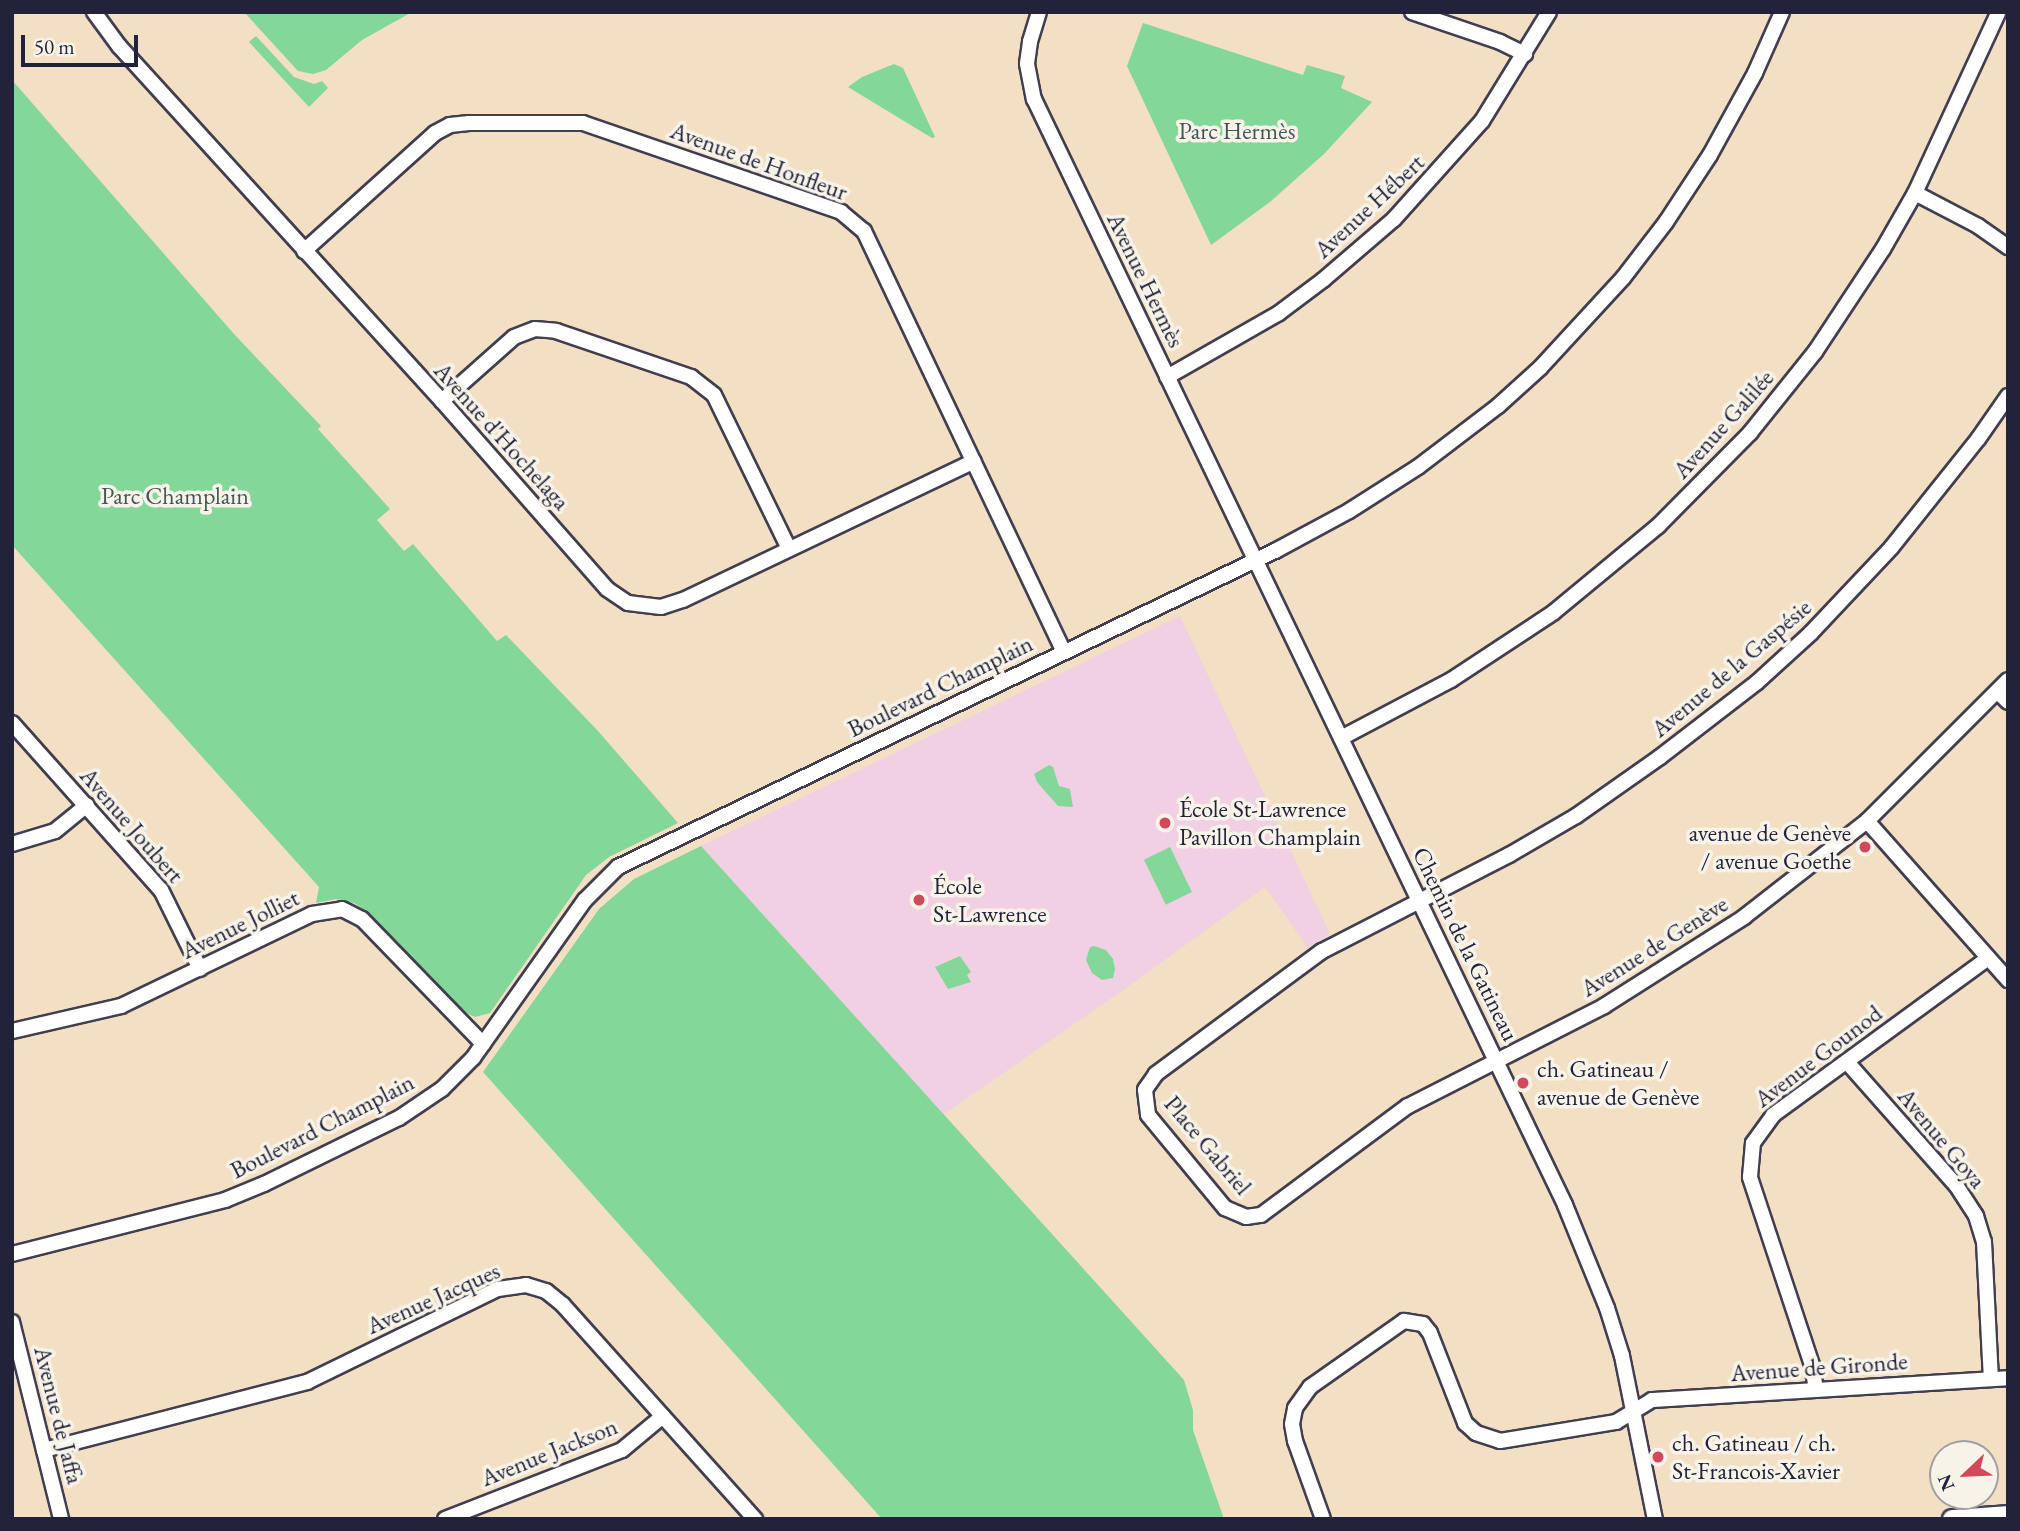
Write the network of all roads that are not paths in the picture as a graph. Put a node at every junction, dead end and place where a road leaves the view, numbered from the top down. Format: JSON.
{"nodes":[{"id":1,"x":94,"y":12,"type":"edge"},
{"id":2,"x":1039,"y":12,"type":"edge"},
{"id":3,"x":1412,"y":12,"type":"edge"},
{"id":4,"x":1549,"y":12,"type":"edge"},
{"id":5,"x":1782,"y":12,"type":"edge"},
{"id":6,"x":1998,"y":13,"type":"edge"},
{"id":7,"x":2008,"y":20,"type":"edge"},
{"id":8,"x":1525,"y":54,"type":"junction"},
{"id":9,"x":1915,"y":193,"type":"junction"},
{"id":10,"x":2008,"y":247,"type":"edge"},
{"id":11,"x":304,"y":251,"type":"junction"},
{"id":12,"x":1167,"y":377,"type":"junction"},
{"id":13,"x":2008,"y":396,"type":"edge"},
{"id":14,"x":442,"y":401,"type":"junction"},
{"id":15,"x":974,"y":461,"type":"junction"},
{"id":16,"x":789,"y":549,"type":"junction"},
{"id":17,"x":1255,"y":560,"type":"junction"},
{"id":18,"x":1065,"y":652,"type":"junction"},
{"id":19,"x":2008,"y":680,"type":"edge"},
{"id":20,"x":2003,"y":697,"type":"edge"},
{"id":21,"x":12,"y":723,"type":"edge"},
{"id":22,"x":1341,"y":738,"type":"junction"},
{"id":23,"x":87,"y":805,"type":"junction"},
{"id":24,"x":1867,"y":821,"type":"junction"},
{"id":25,"x":12,"y":844,"type":"edge"},
{"id":26,"x":1420,"y":902,"type":"junction"},
{"id":27,"x":1987,"y":958,"type":"junction"},
{"id":28,"x":200,"y":969,"type":"junction"},
{"id":29,"x":2008,"y":980,"type":"edge"},
{"id":30,"x":12,"y":1031,"type":"edge"},
{"id":31,"x":483,"y":1044,"type":"junction"},
{"id":32,"x":1497,"y":1062,"type":"junction"},
{"id":33,"x":1847,"y":1062,"type":"junction"},
{"id":34,"x":12,"y":1254,"type":"edge"},
{"id":35,"x":12,"y":1322,"type":"edge"},
{"id":36,"x":2008,"y":1378,"type":"edge"},
{"id":37,"x":1991,"y":1379,"type":"junction"},
{"id":38,"x":1816,"y":1390,"type":"junction"},
{"id":39,"x":1635,"y":1410,"type":"junction"},
{"id":40,"x":663,"y":1416,"type":"junction"},
{"id":41,"x":44,"y":1450,"type":"junction"},
{"id":42,"x":2008,"y":1515,"type":"edge"},
{"id":43,"x":61,"y":1519,"type":"edge"},
{"id":44,"x":445,"y":1519,"type":"edge"},
{"id":45,"x":755,"y":1519,"type":"edge"},
{"id":46,"x":1323,"y":1519,"type":"edge"},
{"id":47,"x":1655,"y":1519,"type":"edge"},
{"id":48,"x":1952,"y":1519,"type":"edge"}],
"edges":[{"from":1,"to":11,"type":"street","name":"Avenue d'Hochelaga"},
{"from":2,"to":12,"type":"street","name":"Avenue Hermès"},
{"from":3,"to":8,"type":"street"},
{"from":4,"to":8,"type":"street","name":"Avenue Hébert"},
{"from":5,"to":17,"type":"street","name":"Boulevard Champlain"},
{"from":6,"to":7,"type":"street"},
{"from":6,"to":9,"type":"street","name":"Avenue Galilée"},
{"from":8,"to":12,"type":"street","name":"Avenue Hébert"},
{"from":9,"to":10,"type":"street"},
{"from":9,"to":22,"type":"street","name":"Avenue Galilée"},
{"from":11,"to":14,"type":"street","name":"Avenue d'Hochelaga"},
{"from":11,"to":15,"type":"street","name":"Avenue de Honfleur"},
{"from":12,"to":17,"type":"street","name":"Avenue Hermès"},
{"from":13,"to":26,"type":"street","name":"Avenue de la Gaspésie"},
{"from":14,"to":16,"type":"street","name":"Avenue d'Hochelaga"},
{"from":14,"to":16,"type":"street"},
{"from":15,"to":16,"type":"street","name":"Avenue d'Hochelaga"},
{"from":15,"to":18,"type":"street","name":"Avenue de Honfleur"},
{"from":17,"to":18,"type":"street","name":"Boulevard Champlain"},
{"from":17,"to":22,"type":"street","name":"Chemin de la Gatineau"},
{"from":18,"to":31,"type":"street","name":"Boulevard Champlain"},
{"from":19,"to":20,"type":"street","name":"Avenue de Genève"},
{"from":20,"to":24,"type":"street","name":"Avenue de Genève"},
{"from":21,"to":23,"type":"street","name":"Avenue Joubert"},
{"from":22,"to":26,"type":"street","name":"Chemin de la Gatineau"},
{"from":23,"to":25,"type":"street"},
{"from":23,"to":28,"type":"street","name":"Avenue Joubert"},
{"from":24,"to":27,"type":"street"},
{"from":24,"to":32,"type":"street","name":"Avenue de Genève"},
{"from":26,"to":32,"type":"street","name":"Chemin de la Gatineau"},
{"from":26,"to":32,"type":"street","name":"Place Gabriel"},
{"from":27,"to":29,"type":"street"},
{"from":27,"to":33,"type":"street","name":"Avenue Gounod"},
{"from":28,"to":30,"type":"street","name":"Avenue Jolliet"},
{"from":28,"to":31,"type":"street","name":"Avenue Jolliet"},
{"from":31,"to":34,"type":"street","name":"Boulevard Champlain"},
{"from":32,"to":39,"type":"street","name":"Chemin de la Gatineau"},
{"from":33,"to":37,"type":"street","name":"Avenue Goya"},
{"from":33,"to":38,"type":"street","name":"Avenue Gounod"},
{"from":35,"to":41,"type":"street","name":"Avenue de Jaffa"},
{"from":36,"to":37,"type":"street","name":"Avenue de Gironde"},
{"from":37,"to":38,"type":"street","name":"Avenue de Gironde"},
{"from":38,"to":39,"type":"street","name":"Avenue de Gironde"},
{"from":39,"to":46,"type":"street","name":"Avenue de Gironde"},
{"from":39,"to":47,"type":"street","name":"Chemin de la Gatineau"},
{"from":40,"to":41,"type":"street","name":"Avenue Jacques"},
{"from":40,"to":44,"type":"street","name":"Avenue Jackson"},
{"from":40,"to":45,"type":"street","name":"Avenue Jacques"},
{"from":41,"to":43,"type":"street","name":"Avenue de Jaffa"},
{"from":42,"to":48,"type":"street"}]}
